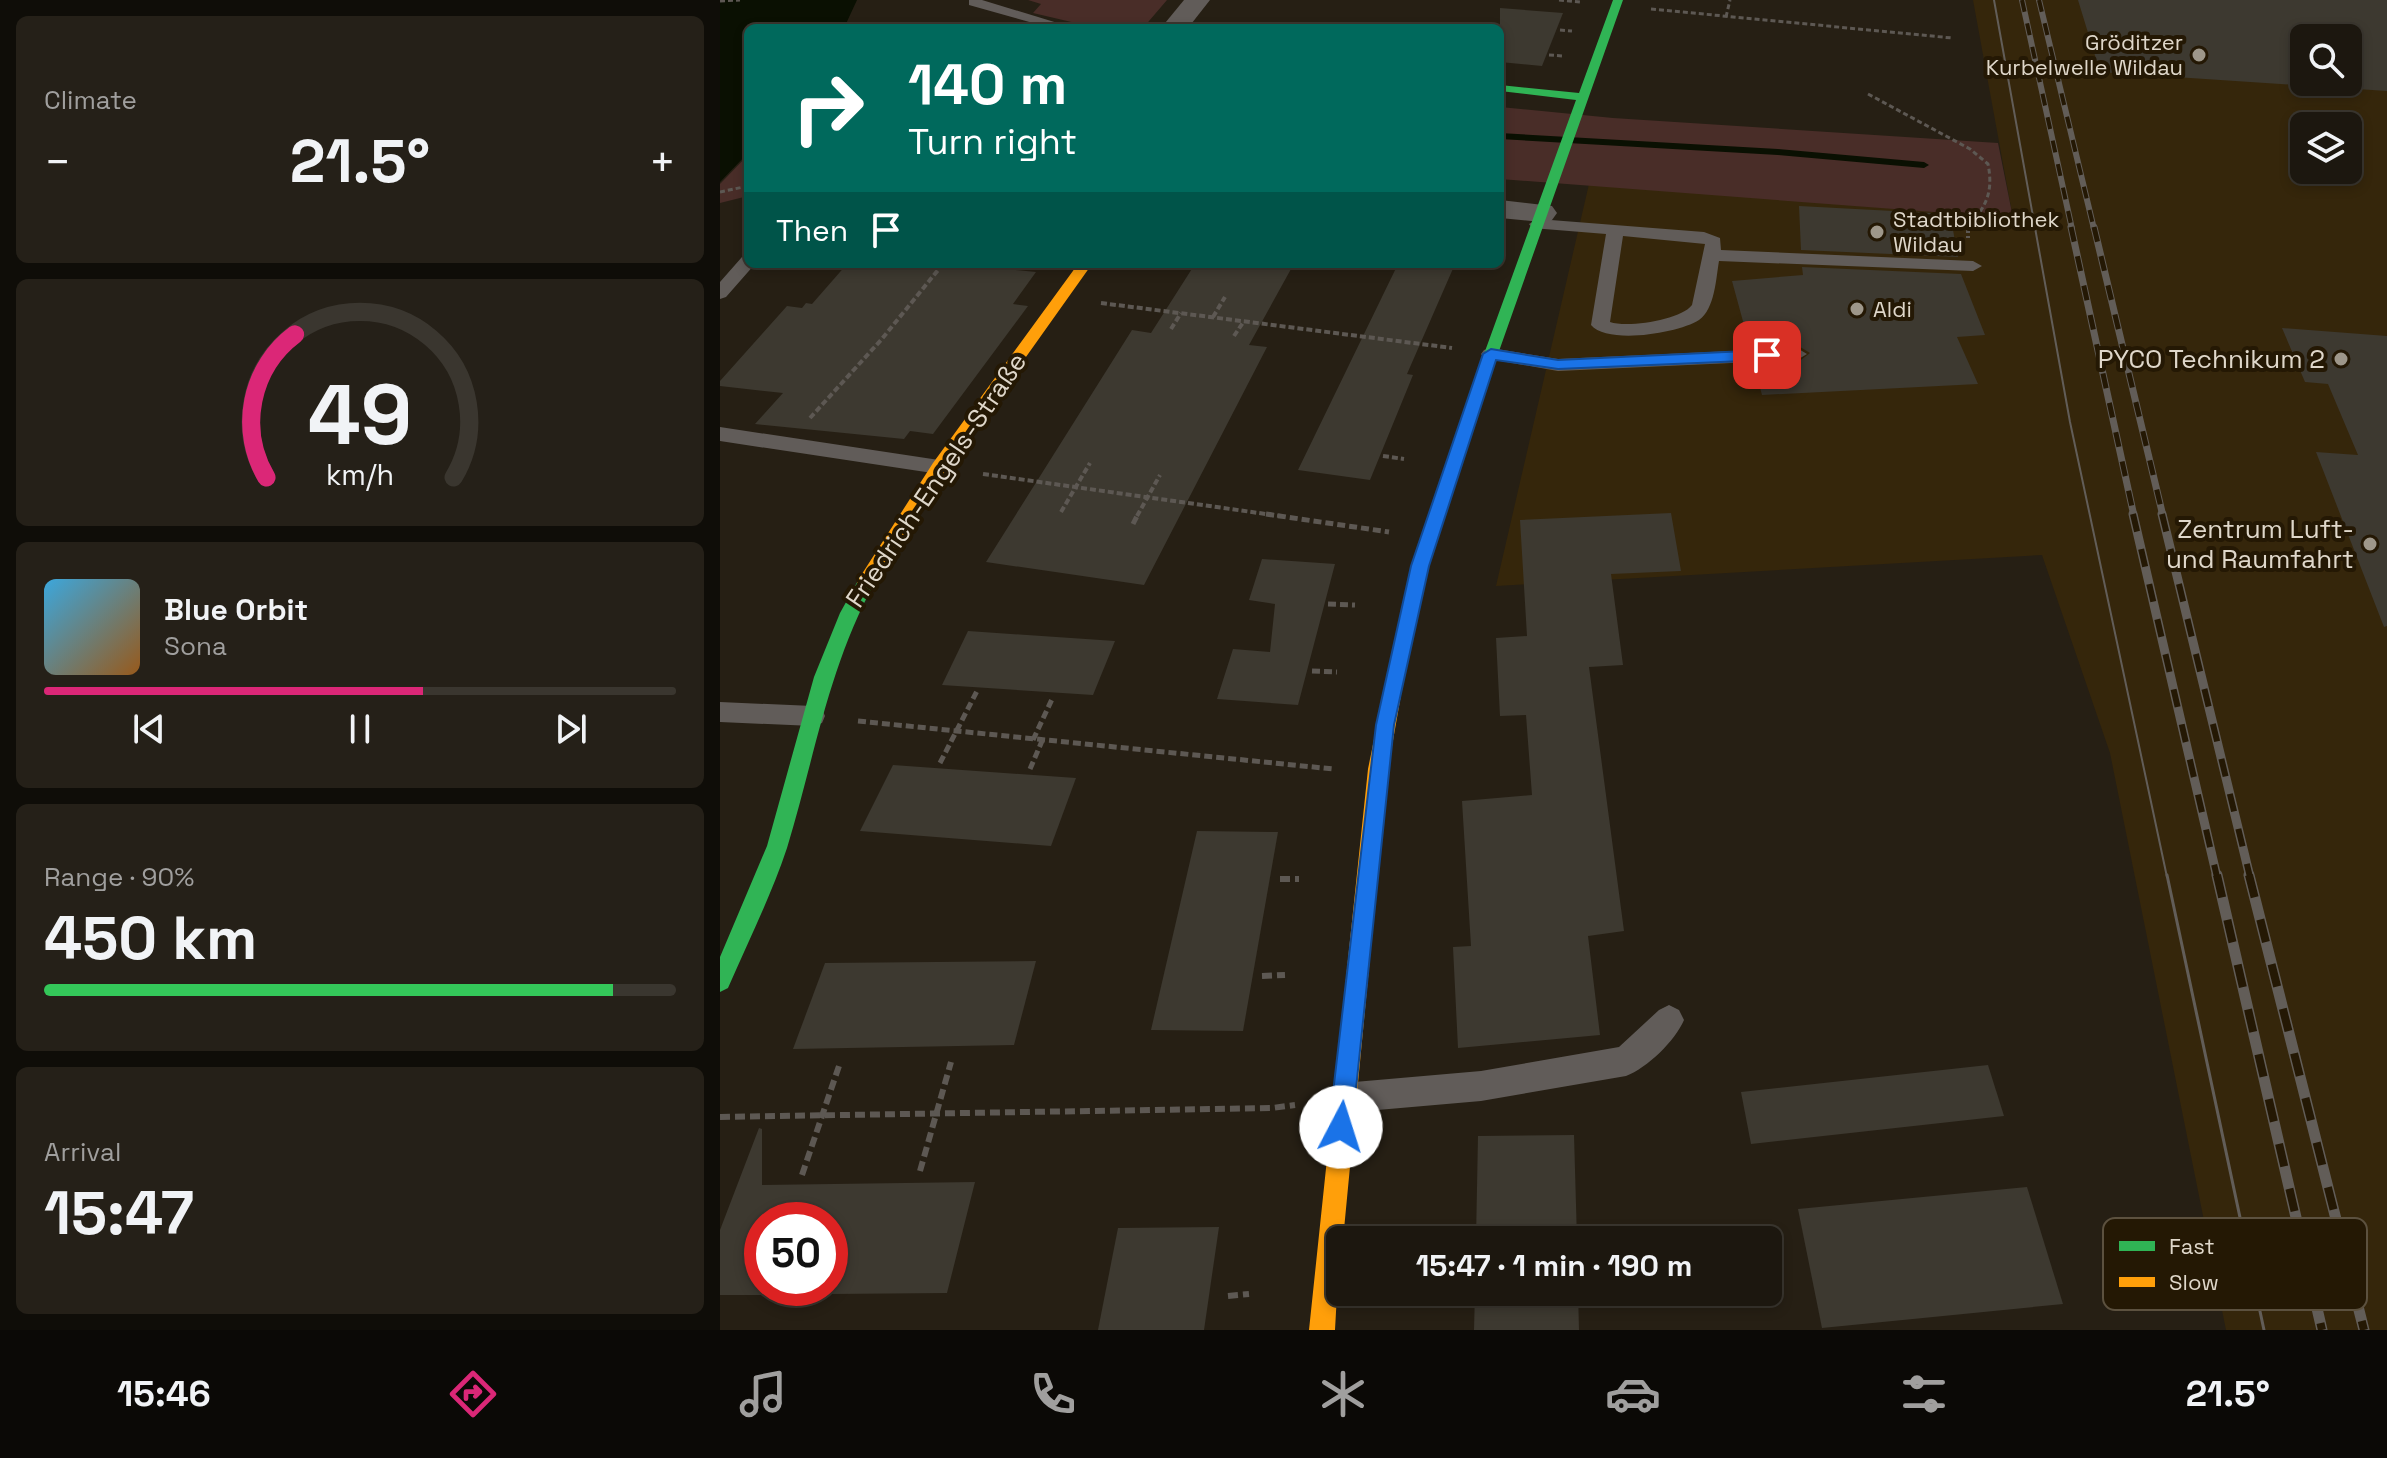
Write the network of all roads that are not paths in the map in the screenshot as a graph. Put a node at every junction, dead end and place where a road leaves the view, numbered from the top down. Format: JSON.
{"nodes":[{"id":1,"x":1197,"y":0,"type":"edge"},
{"id":2,"x":974,"y":2,"type":"edge"},
{"id":3,"x":1617,"y":3,"type":"edge"},
{"id":4,"x":1053,"y":24,"type":"edge"},
{"id":5,"x":1177,"y":24,"type":"edge"},
{"id":6,"x":1504,"y":89,"type":"edge"},
{"id":7,"x":1580,"y":104,"type":"junction"},
{"id":8,"x":1504,"y":209,"type":"edge"},
{"id":9,"x":1543,"y":209,"type":"junction"},
{"id":10,"x":1615,"y":230,"type":"junction"},
{"id":11,"x":1711,"y":255,"type":"junction"},
{"id":12,"x":744,"y":266,"type":"edge"},
{"id":13,"x":1973,"y":266,"type":"dead end"},
{"id":14,"x":1082,"y":268,"type":"edge"},
{"id":15,"x":720,"y":293,"type":"edge"},
{"id":16,"x":1491,"y":354,"type":"junction"},
{"id":17,"x":1797,"y":354,"type":"dead end"},
{"id":18,"x":720,"y":434,"type":"edge"},
{"id":19,"x":939,"y":467,"type":"junction"},
{"id":20,"x":720,"y":712,"type":"edge"},
{"id":21,"x":813,"y":716,"type":"junction"},
{"id":22,"x":720,"y":981,"type":"edge"},
{"id":23,"x":1669,"y":1020,"type":"dead end"},
{"id":24,"x":1343,"y":1098,"type":"junction"},
{"id":25,"x":1322,"y":1330,"type":"edge"}],
"edges":[{"from":1,"to":5,"type":"street"},
{"from":2,"to":4,"type":"lane"},
{"from":3,"to":7,"type":"main road"},
{"from":6,"to":7,"type":"main road"},
{"from":7,"to":9,"type":"main road"},
{"from":8,"to":9,"type":"street"},
{"from":9,"to":10,"type":"lane"},
{"from":9,"to":16,"type":"main road"},
{"from":10,"to":11,"type":"lane"},
{"from":10,"to":11,"type":"lane"},
{"from":11,"to":13,"type":"lane"},
{"from":12,"to":15,"type":"lane"},
{"from":14,"to":19,"type":"main road","name":"Friedrich-Engels-Straße"},
{"from":16,"to":17,"type":"lane"},
{"from":16,"to":24,"type":"main road"},
{"from":18,"to":19,"type":"lane"},
{"from":19,"to":21,"type":"main road","name":"Friedrich-Engels-Straße"},
{"from":20,"to":21,"type":"lane"},
{"from":21,"to":22,"type":"main road","name":"Friedrich-Engels-Straße"},
{"from":23,"to":24,"type":"lane"},
{"from":24,"to":25,"type":"main road"}]}
